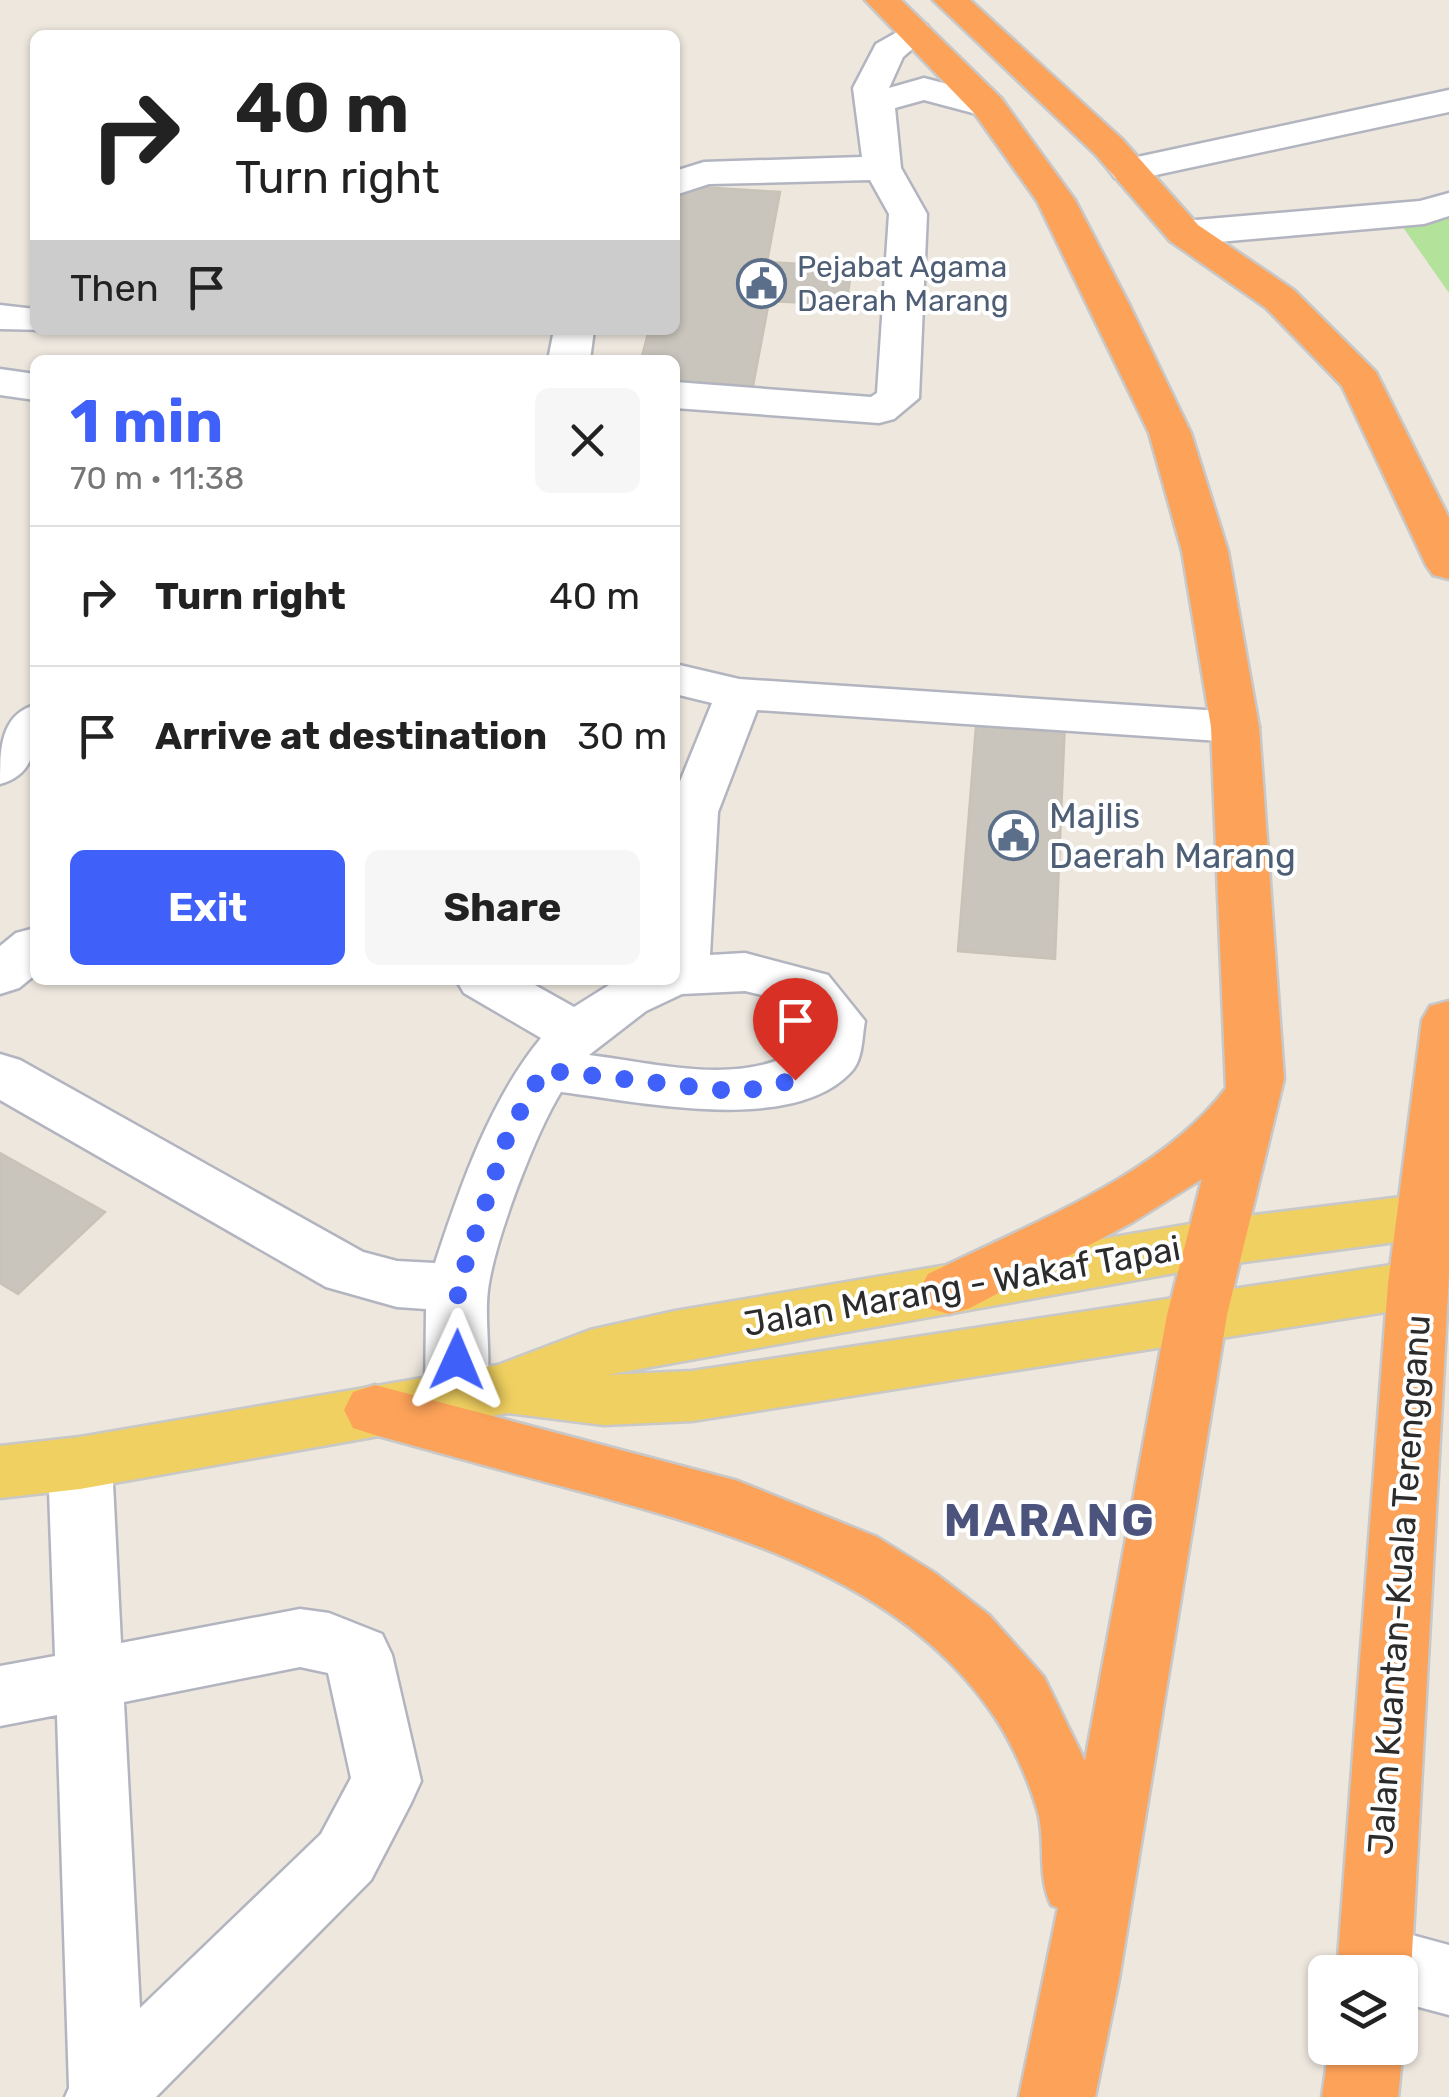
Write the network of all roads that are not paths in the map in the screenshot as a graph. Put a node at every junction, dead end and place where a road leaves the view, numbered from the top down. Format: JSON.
{"nodes":[{"id":1,"x":882,"y":0,"type":"edge"},
{"id":2,"x":950,"y":0,"type":"edge"},
{"id":3,"x":915,"y":32,"type":"junction"},
{"id":4,"x":878,"y":102,"type":"junction"},
{"id":5,"x":1448,"y":102,"type":"edge"},
{"id":6,"x":988,"y":106,"type":"junction"},
{"id":7,"x":882,"y":168,"type":"junction"},
{"id":8,"x":1128,"y":170,"type":"junction"},
{"id":9,"x":680,"y":182,"type":"edge"},
{"id":10,"x":1449,"y":204,"type":"edge"},
{"id":11,"x":1184,"y":233,"type":"junction"},
{"id":12,"x":0,"y":317,"type":"edge"},
{"id":13,"x":30,"y":321,"type":"edge"},
{"id":14,"x":0,"y":382,"type":"edge"},
{"id":15,"x":30,"y":386,"type":"edge"},
{"id":16,"x":680,"y":395,"type":"edge"},
{"id":17,"x":1449,"y":565,"type":"edge"},
{"id":18,"x":680,"y":679,"type":"edge"},
{"id":19,"x":739,"y":694,"type":"junction"},
{"id":20,"x":30,"y":727,"type":"edge"},
{"id":21,"x":1235,"y":727,"type":"junction"},
{"id":22,"x":0,"y":768,"type":"edge"},
{"id":23,"x":680,"y":928,"type":"edge"},
{"id":24,"x":30,"y":950,"type":"edge"},
{"id":25,"x":0,"y":975,"type":"edge"},
{"id":26,"x":680,"y":977,"type":"edge"},
{"id":27,"x":487,"y":985,"type":"edge"},
{"id":28,"x":653,"y":985,"type":"edge"},
{"id":29,"x":1448,"y":1026,"type":"edge"},
{"id":30,"x":559,"y":1051,"type":"junction"},
{"id":31,"x":0,"y":1074,"type":"edge"},
{"id":32,"x":1256,"y":1079,"type":"junction"},
{"id":33,"x":1437,"y":1219,"type":"edge"},
{"id":34,"x":1214,"y":1243,"type":"junction"},
{"id":35,"x":1434,"y":1286,"type":"edge"},
{"id":36,"x":458,"y":1287,"type":"junction"},
{"id":37,"x":949,"y":1291,"type":"junction"},
{"id":38,"x":1197,"y":1315,"type":"junction"},
{"id":39,"x":481,"y":1392,"type":"junction"},
{"id":40,"x":375,"y":1410,"type":"junction"},
{"id":41,"x":80,"y":1463,"type":"junction"},
{"id":42,"x":0,"y":1472,"type":"edge"},
{"id":43,"x":92,"y":1677,"type":"junction"},
{"id":44,"x":0,"y":1696,"type":"edge"},
{"id":45,"x":1375,"y":1955,"type":"edge"},
{"id":46,"x":1418,"y":1974,"type":"edge"},
{"id":47,"x":1082,"y":1979,"type":"junction"},
{"id":48,"x":1449,"y":1980,"type":"edge"},
{"id":49,"x":105,"y":2096,"type":"edge"},
{"id":50,"x":1057,"y":2097,"type":"edge"}],
"edges":[{"from":1,"to":3,"type":"highway"},
{"from":2,"to":8,"type":"highway"},
{"from":3,"to":4,"type":"street"},
{"from":3,"to":6,"type":"highway"},
{"from":4,"to":6,"type":"street"},
{"from":4,"to":7,"type":"street"},
{"from":5,"to":8,"type":"street"},
{"from":6,"to":21,"type":"highway"},
{"from":7,"to":9,"type":"street"},
{"from":7,"to":16,"type":"street"},
{"from":8,"to":11,"type":"highway"},
{"from":10,"to":11,"type":"street"},
{"from":11,"to":17,"type":"highway"},
{"from":12,"to":13,"type":"street"},
{"from":14,"to":15,"type":"street"},
{"from":18,"to":19,"type":"street"},
{"from":19,"to":21,"type":"street"},
{"from":19,"to":23,"type":"street"},
{"from":20,"to":22,"type":"street"},
{"from":21,"to":32,"type":"highway"},
{"from":24,"to":25,"type":"street"},
{"from":26,"to":30,"type":"street"},
{"from":27,"to":30,"type":"street"},
{"from":28,"to":30,"type":"street"},
{"from":29,"to":33,"type":"highway","name":"Jalan Kuantan-Kuala Terengganu"},
{"from":30,"to":36,"type":"street"},
{"from":31,"to":36,"type":"street"},
{"from":32,"to":34,"type":"highway"},
{"from":32,"to":37,"type":"highway"},
{"from":33,"to":34,"type":"main road","name":"Jalan Marang - Wakaf Tapai"},
{"from":33,"to":35,"type":"highway","name":"Jalan Kuantan-Kuala Terengganu"},
{"from":34,"to":37,"type":"main road","name":"Jalan Marang - Wakaf Tapai"},
{"from":34,"to":38,"type":"highway"},
{"from":35,"to":38,"type":"main road","name":"Jalan Marang - Wakaf Tapai"},
{"from":35,"to":45,"type":"highway","name":"Jalan Kuantan-Kuala Terengganu"},
{"from":36,"to":39,"type":"street"},
{"from":37,"to":39,"type":"main road","name":"Jalan Marang - Wakaf Tapai"},
{"from":38,"to":39,"type":"main road","name":"Jalan Marang - Wakaf Tapai"},
{"from":38,"to":47,"type":"highway"},
{"from":39,"to":40,"type":"main road","name":"Jalan Marang - Wakaf Tapai"},
{"from":40,"to":41,"type":"main road","name":"Jalan Marang - Wakaf Tapai"},
{"from":40,"to":47,"type":"highway"},
{"from":41,"to":42,"type":"main road","name":"Jalan Marang - Wakaf Tapai"},
{"from":41,"to":43,"type":"street"},
{"from":43,"to":44,"type":"street"},
{"from":43,"to":49,"type":"street"},
{"from":43,"to":49,"type":"street"},
{"from":46,"to":48,"type":"street"},
{"from":47,"to":50,"type":"highway"}]}
